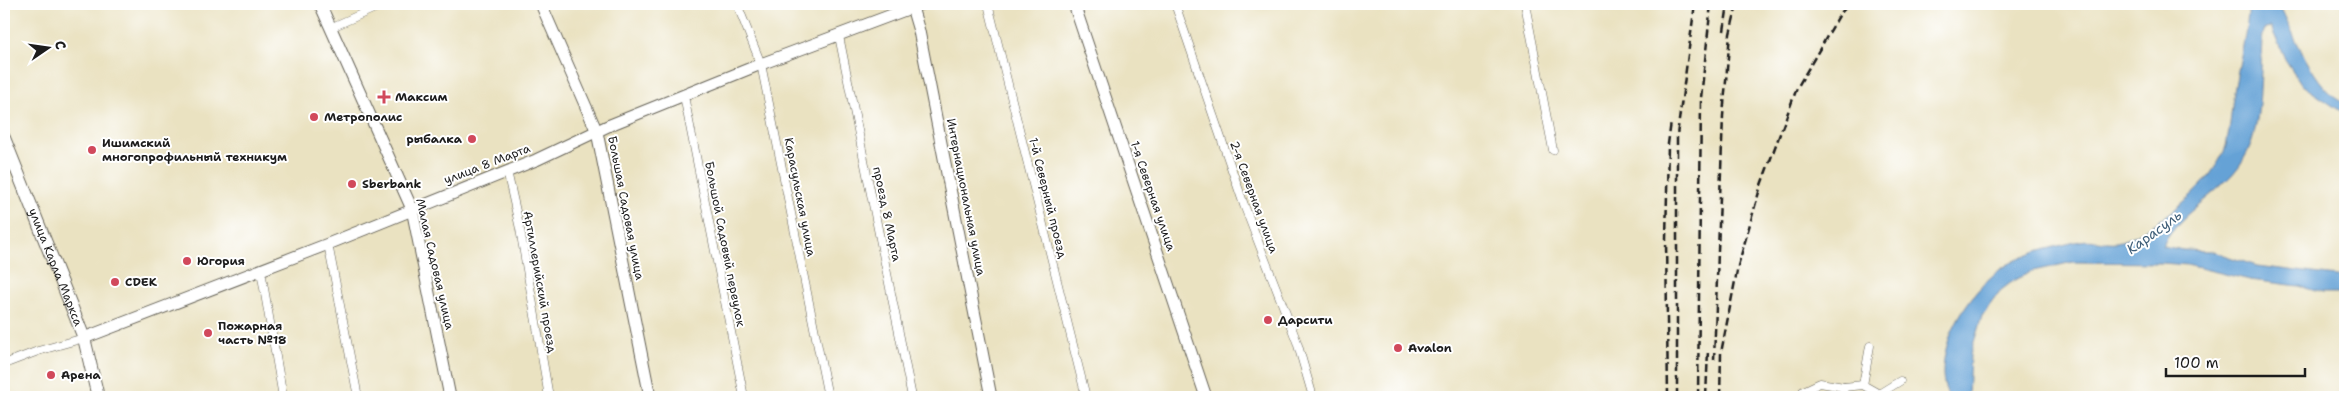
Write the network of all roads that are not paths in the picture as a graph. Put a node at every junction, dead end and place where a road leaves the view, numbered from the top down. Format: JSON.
{"nodes":[{"id":1,"x":320,"y":4,"type":"edge"},
{"id":2,"x":384,"y":4,"type":"edge"},
{"id":3,"x":541,"y":4,"type":"edge"},
{"id":4,"x":737,"y":4,"type":"edge"},
{"id":5,"x":988,"y":4,"type":"edge"},
{"id":6,"x":1074,"y":4,"type":"edge"},
{"id":7,"x":1175,"y":4,"type":"edge"},
{"id":8,"x":1525,"y":4,"type":"edge"},
{"id":9,"x":915,"y":5,"type":"edge"},
{"id":10,"x":330,"y":28,"type":"junction"},
{"id":11,"x":839,"y":36,"type":"junction"},
{"id":12,"x":761,"y":64,"type":"junction"},
{"id":13,"x":684,"y":96,"type":"junction"},
{"id":14,"x":597,"y":132,"type":"junction"},
{"id":15,"x":4,"y":138,"type":"edge"},
{"id":16,"x":1553,"y":150,"type":"dead end"},
{"id":17,"x":9,"y":163,"type":"edge"},
{"id":18,"x":507,"y":171,"type":"junction"},
{"id":19,"x":412,"y":209,"type":"junction"},
{"id":20,"x":328,"y":244,"type":"junction"},
{"id":21,"x":261,"y":271,"type":"junction"},
{"id":22,"x":84,"y":338,"type":"junction"},
{"id":23,"x":1870,"y":346,"type":"dead end"},
{"id":24,"x":4,"y":364,"type":"edge"},
{"id":25,"x":1900,"y":382,"type":"dead end"},
{"id":26,"x":1863,"y":384,"type":"junction"},
{"id":27,"x":1844,"y":387,"type":"junction"},
{"id":28,"x":1802,"y":394,"type":"edge"},
{"id":29,"x":1880,"y":396,"type":"edge"},
{"id":30,"x":98,"y":397,"type":"edge"},
{"id":31,"x":283,"y":397,"type":"edge"},
{"id":32,"x":358,"y":397,"type":"edge"},
{"id":33,"x":450,"y":397,"type":"edge"},
{"id":34,"x":549,"y":397,"type":"edge"},
{"id":35,"x":650,"y":397,"type":"edge"},
{"id":36,"x":744,"y":397,"type":"edge"},
{"id":37,"x":828,"y":397,"type":"edge"},
{"id":38,"x":912,"y":397,"type":"edge"},
{"id":39,"x":991,"y":397,"type":"edge"},
{"id":40,"x":1086,"y":397,"type":"edge"},
{"id":41,"x":1206,"y":397,"type":"edge"},
{"id":42,"x":1313,"y":397,"type":"edge"},
{"id":43,"x":1842,"y":397,"type":"edge"}],
"edges":[{"from":1,"to":10,"type":"street","name":"Малая Садовая улица"},
{"from":2,"to":10,"type":"street"},
{"from":3,"to":14,"type":"street","name":"Большая Садовая улица"},
{"from":4,"to":12,"type":"street","name":"Карасульская улица"},
{"from":5,"to":40,"type":"street","name":"1-й Северный проезд"},
{"from":6,"to":41,"type":"street","name":"1-я Северная улица"},
{"from":7,"to":42,"type":"street","name":"2-я Северная улица"},
{"from":8,"to":16,"type":"street"},
{"from":9,"to":11,"type":"street","name":"улица 8 Марта"},
{"from":9,"to":39,"type":"street","name":"Интернациональная улица"},
{"from":10,"to":19,"type":"street","name":"Малая Садовая улица"},
{"from":11,"to":12,"type":"street","name":"улица 8 Марта"},
{"from":11,"to":38,"type":"street","name":"проезд 8 Марта"},
{"from":12,"to":13,"type":"street","name":"улица 8 Марта"},
{"from":12,"to":37,"type":"street","name":"Карасульская улица"},
{"from":13,"to":14,"type":"street","name":"улица 8 Марта"},
{"from":13,"to":36,"type":"street","name":"Большой Садовый переулок"},
{"from":14,"to":18,"type":"street","name":"улица 8 Марта"},
{"from":14,"to":35,"type":"street","name":"Большая Садовая улица"},
{"from":15,"to":17,"type":"main road","name":"улица Карла Маркса"},
{"from":17,"to":22,"type":"main road","name":"улица Карла Маркса"},
{"from":18,"to":19,"type":"street","name":"улица 8 Марта"},
{"from":18,"to":34,"type":"street","name":"Артиллерийский проезд"},
{"from":19,"to":20,"type":"street","name":"улица 8 Марта"},
{"from":19,"to":33,"type":"street","name":"Малая Садовая улица"},
{"from":20,"to":21,"type":"street","name":"улица 8 Марта"},
{"from":20,"to":32,"type":"street"},
{"from":21,"to":22,"type":"street","name":"улица 8 Марта"},
{"from":21,"to":31,"type":"street"},
{"from":22,"to":24,"type":"street","name":"улица 8 Марта"},
{"from":22,"to":30,"type":"main road","name":"улица Карла Маркса"},
{"from":23,"to":26,"type":"street"},
{"from":25,"to":29,"type":"street"},
{"from":26,"to":27,"type":"street"},
{"from":26,"to":29,"type":"street"},
{"from":27,"to":28,"type":"street"},
{"from":27,"to":43,"type":"street"}]}
